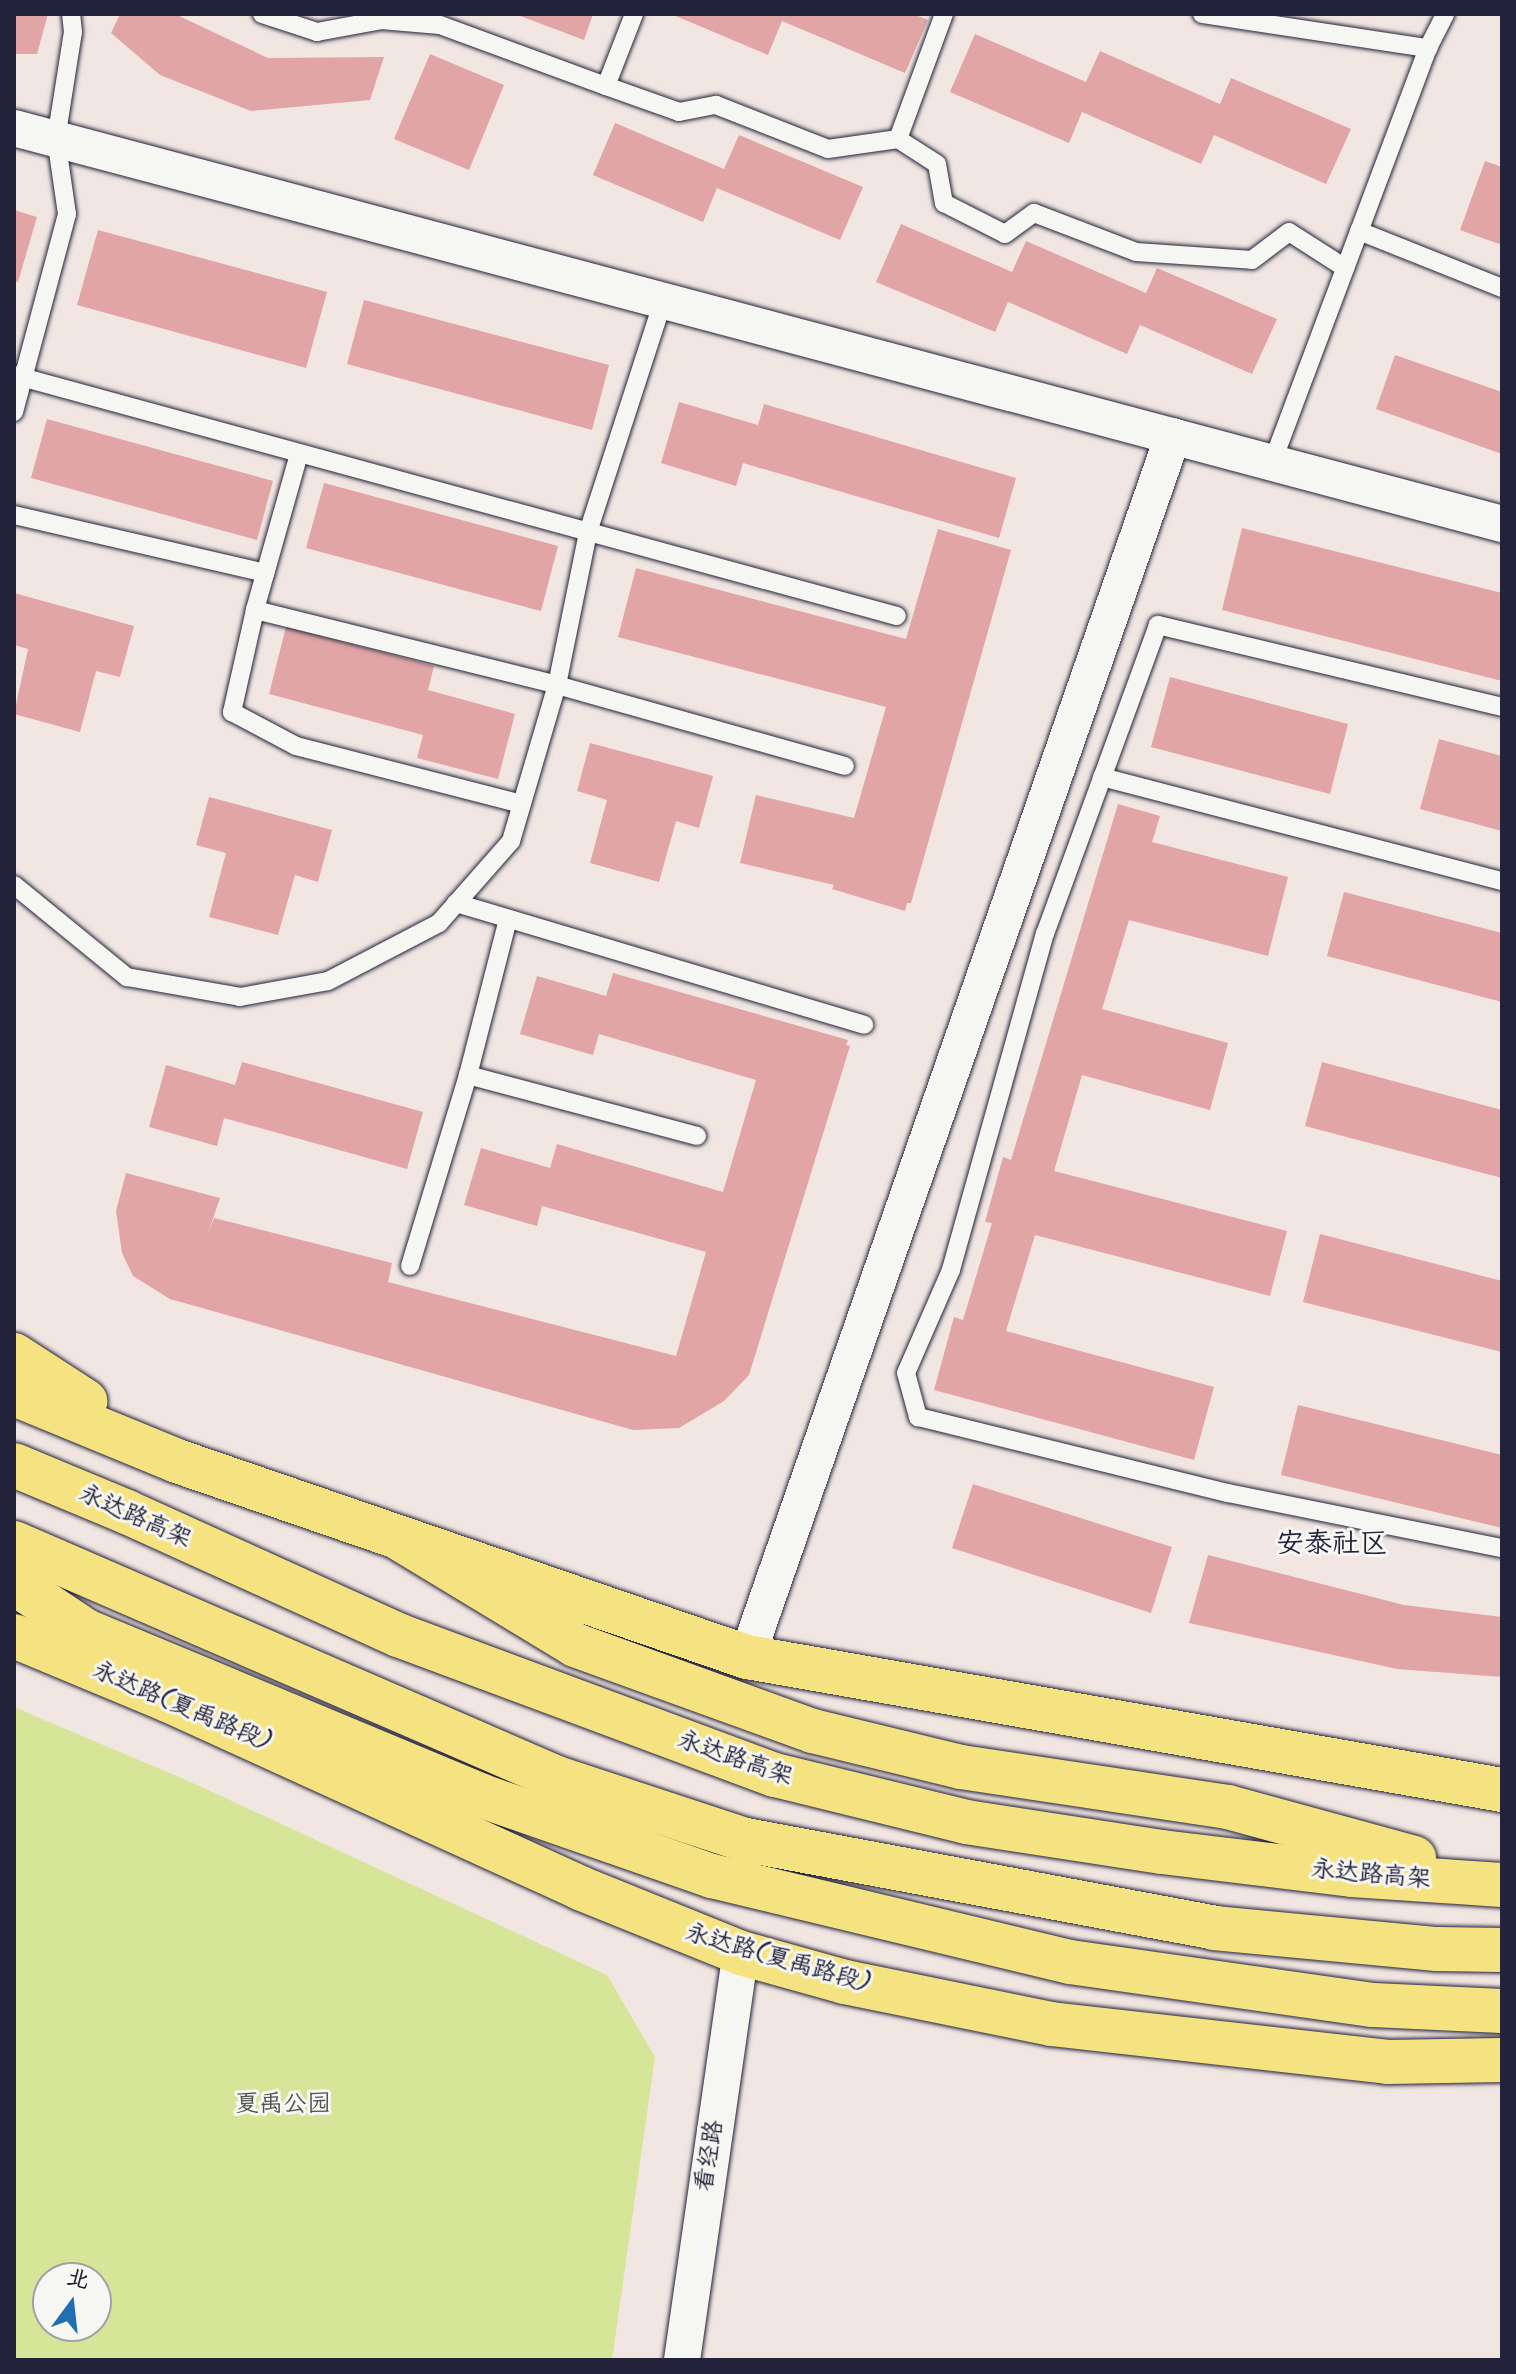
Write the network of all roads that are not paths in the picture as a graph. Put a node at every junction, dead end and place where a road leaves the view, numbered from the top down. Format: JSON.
{"nodes":[{"id":1,"x":71,"y":14,"type":"edge"},
{"id":2,"x":262,"y":14,"type":"edge"},
{"id":3,"x":634,"y":14,"type":"edge"},
{"id":4,"x":944,"y":14,"type":"edge"},
{"id":5,"x":1202,"y":14,"type":"edge"},
{"id":6,"x":1445,"y":14,"type":"edge"},
{"id":7,"x":1428,"y":48,"type":"junction"},
{"id":8,"x":606,"y":86,"type":"junction"},
{"id":9,"x":14,"y":128,"type":"edge"},
{"id":10,"x":56,"y":139,"type":"junction"},
{"id":11,"x":898,"y":139,"type":"junction"},
{"id":12,"x":1359,"y":231,"type":"junction"},
{"id":13,"x":1345,"y":268,"type":"junction"},
{"id":14,"x":1502,"y":288,"type":"edge"},
{"id":15,"x":663,"y":301,"type":"junction"},
{"id":16,"x":19,"y":376,"type":"edge"},
{"id":17,"x":14,"y":412,"type":"edge"},
{"id":18,"x":1173,"y":436,"type":"junction"},
{"id":19,"x":299,"y":454,"type":"junction"},
{"id":20,"x":1272,"y":463,"type":"junction"},
{"id":21,"x":14,"y":515,"type":"edge"},
{"id":22,"x":1502,"y":524,"type":"edge"},
{"id":23,"x":588,"y":532,"type":"junction"},
{"id":24,"x":265,"y":573,"type":"junction"},
{"id":25,"x":255,"y":610,"type":"junction"},
{"id":26,"x":897,"y":616,"type":"dead end"},
{"id":27,"x":557,"y":685,"type":"junction"},
{"id":28,"x":1502,"y":707,"type":"edge"},
{"id":29,"x":845,"y":766,"type":"dead end"},
{"id":30,"x":1102,"y":777,"type":"junction"},
{"id":31,"x":522,"y":804,"type":"junction"},
{"id":32,"x":1502,"y":881,"type":"edge"},
{"id":33,"x":14,"y":885,"type":"edge"},
{"id":34,"x":456,"y":903,"type":"junction"},
{"id":35,"x":508,"y":919,"type":"junction"},
{"id":36,"x":864,"y":1025,"type":"dead end"},
{"id":37,"x":468,"y":1075,"type":"junction"},
{"id":38,"x":697,"y":1136,"type":"dead end"},
{"id":39,"x":410,"y":1266,"type":"dead end"},
{"id":40,"x":14,"y":1355,"type":"edge"},
{"id":41,"x":14,"y":1394,"type":"edge"},
{"id":42,"x":177,"y":1461,"type":"junction"},
{"id":43,"x":14,"y":1465,"type":"edge"},
{"id":44,"x":397,"y":1537,"type":"junction"},
{"id":45,"x":14,"y":1543,"type":"edge"},
{"id":46,"x":1502,"y":1548,"type":"edge"},
{"id":47,"x":14,"y":1583,"type":"edge"},
{"id":48,"x":14,"y":1636,"type":"edge"},
{"id":49,"x":747,"y":1657,"type":"junction"},
{"id":50,"x":1502,"y":1790,"type":"edge"},
{"id":51,"x":1502,"y":1882,"type":"edge"},
{"id":52,"x":1502,"y":1950,"type":"edge"},
{"id":53,"x":741,"y":1953,"type":"junction"},
{"id":54,"x":1502,"y":2011,"type":"edge"},
{"id":55,"x":1502,"y":2060,"type":"edge"},
{"id":56,"x":682,"y":2360,"type":"edge"}],
"edges":[{"from":1,"to":10,"type":"lane"},
{"from":2,"to":8,"type":"lane"},
{"from":3,"to":8,"type":"lane"},
{"from":4,"to":11,"type":"lane"},
{"from":5,"to":7,"type":"lane"},
{"from":6,"to":7,"type":"lane"},
{"from":7,"to":12,"type":"lane"},
{"from":8,"to":11,"type":"lane"},
{"from":9,"to":10,"type":"street"},
{"from":10,"to":15,"type":"street"},
{"from":10,"to":16,"type":"lane"},
{"from":11,"to":13,"type":"lane"},
{"from":12,"to":13,"type":"lane"},
{"from":12,"to":14,"type":"lane"},
{"from":13,"to":20,"type":"lane"},
{"from":15,"to":18,"type":"street"},
{"from":15,"to":23,"type":"lane"},
{"from":16,"to":17,"type":"lane"},
{"from":16,"to":19,"type":"lane"},
{"from":18,"to":20,"type":"street"},
{"from":18,"to":49,"type":"street"},
{"from":19,"to":23,"type":"lane"},
{"from":19,"to":24,"type":"lane"},
{"from":20,"to":22,"type":"street"},
{"from":21,"to":24,"type":"lane"},
{"from":23,"to":26,"type":"lane"},
{"from":23,"to":27,"type":"lane"},
{"from":24,"to":25,"type":"lane"},
{"from":25,"to":27,"type":"lane"},
{"from":25,"to":31,"type":"lane"},
{"from":27,"to":29,"type":"lane"},
{"from":27,"to":31,"type":"lane"},
{"from":28,"to":30,"type":"lane"},
{"from":30,"to":32,"type":"lane"},
{"from":30,"to":46,"type":"lane"},
{"from":31,"to":34,"type":"lane"},
{"from":33,"to":34,"type":"lane"},
{"from":34,"to":35,"type":"lane"},
{"from":35,"to":36,"type":"lane"},
{"from":35,"to":37,"type":"lane"},
{"from":37,"to":38,"type":"lane"},
{"from":37,"to":39,"type":"lane"},
{"from":40,"to":42,"type":"main road"},
{"from":41,"to":42,"type":"main road"},
{"from":42,"to":44,"type":"main road"},
{"from":43,"to":51,"type":"main road","name":"永达路高架"},
{"from":44,"to":49,"type":"main road"},
{"from":44,"to":51,"type":"main road"},
{"from":45,"to":52,"type":"main road"},
{"from":47,"to":54,"type":"main road"},
{"from":48,"to":53,"type":"main road","name":"永达路(夏禹路段)"},
{"from":49,"to":50,"type":"main road"},
{"from":53,"to":55,"type":"main road","name":"永达路(夏禹路段)"},
{"from":53,"to":56,"type":"street","name":"看经路"}]}
